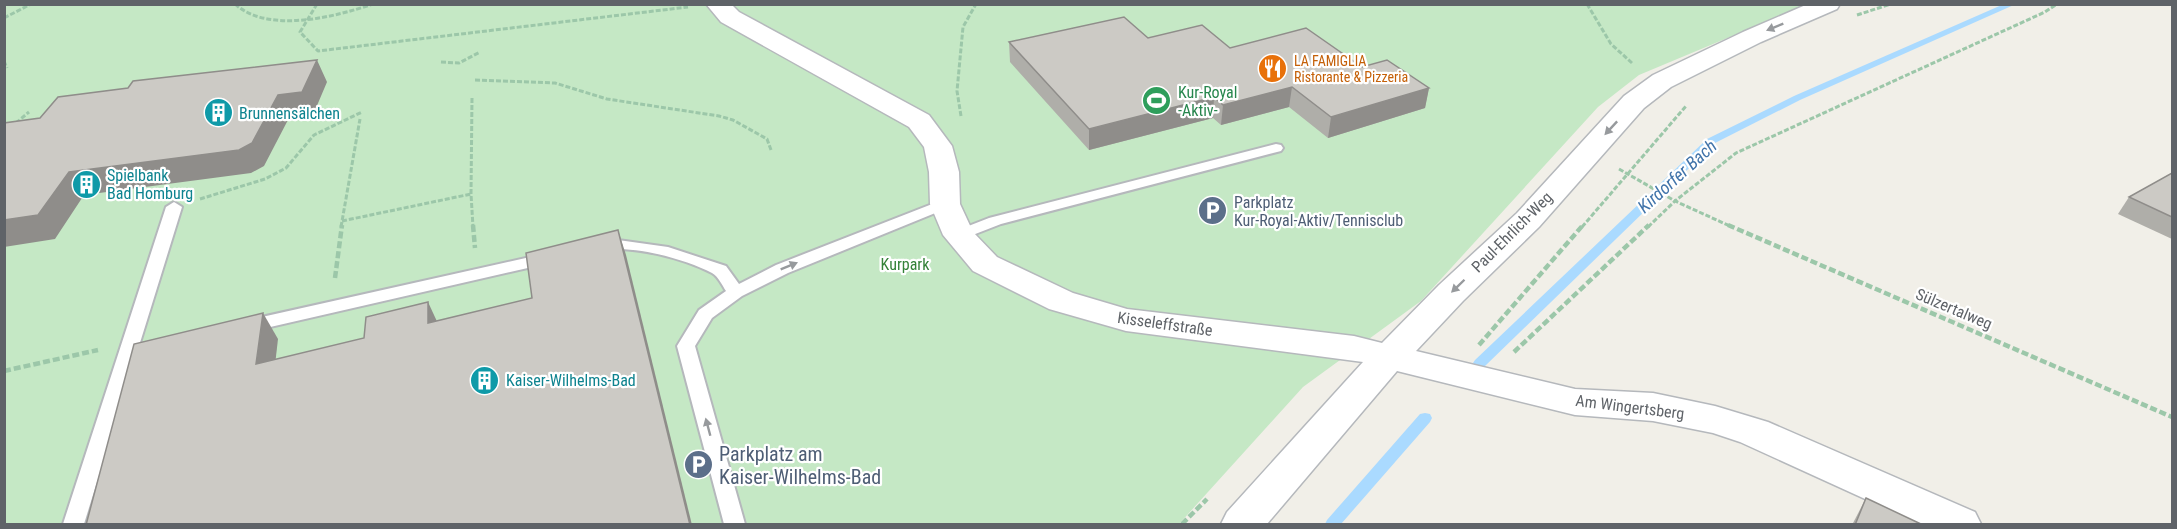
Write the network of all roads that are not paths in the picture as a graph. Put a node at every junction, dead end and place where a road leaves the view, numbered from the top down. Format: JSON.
{"nodes":[{"id":1,"x":706,"y":5,"type":"edge"},
{"id":2,"x":1839,"y":11,"type":"edge"},
{"id":3,"x":1276,"y":148,"type":"dead end"},
{"id":4,"x":945,"y":204,"type":"junction"},
{"id":5,"x":174,"y":207,"type":"road end"},
{"id":6,"x":959,"y":235,"type":"junction"},
{"id":7,"x":588,"y":249,"type":"edge"},
{"id":8,"x":566,"y":254,"type":"edge"},
{"id":9,"x":736,"y":292,"type":"junction"},
{"id":10,"x":229,"y":330,"type":"edge"},
{"id":11,"x":172,"y":344,"type":"edge"},
{"id":12,"x":126,"y":355,"type":"junction"},
{"id":13,"x":1390,"y":356,"type":"junction"},
{"id":14,"x":74,"y":525,"type":"edge"},
{"id":15,"x":734,"y":525,"type":"edge"},
{"id":16,"x":1242,"y":525,"type":"edge"},
{"id":17,"x":1960,"y":525,"type":"edge"}],
"edges":[{"from":1,"to":4,"type":"street","name":"Kisseleffstraße"},
{"from":2,"to":13,"type":"street","name":"Paul-Ehrlich-Weg","one_way":true},
{"from":3,"to":6,"type":"lane"},
{"from":4,"to":6,"type":"street","name":"Kisseleffstraße"},
{"from":9,"to":4,"type":"lane","one_way":true},
{"from":5,"to":12,"type":"lane"},
{"from":6,"to":13,"type":"street","name":"Kisseleffstraße"},
{"from":7,"to":9,"type":"lane"},
{"from":8,"to":10,"type":"lane"},
{"from":15,"to":9,"type":"lane","one_way":true},
{"from":11,"to":12,"type":"lane"},
{"from":12,"to":14,"type":"lane"},
{"from":13,"to":16,"type":"street","name":"Paul-Ehrlich-Weg"},
{"from":13,"to":17,"type":"street","name":"Am Wingertsberg"}]}
